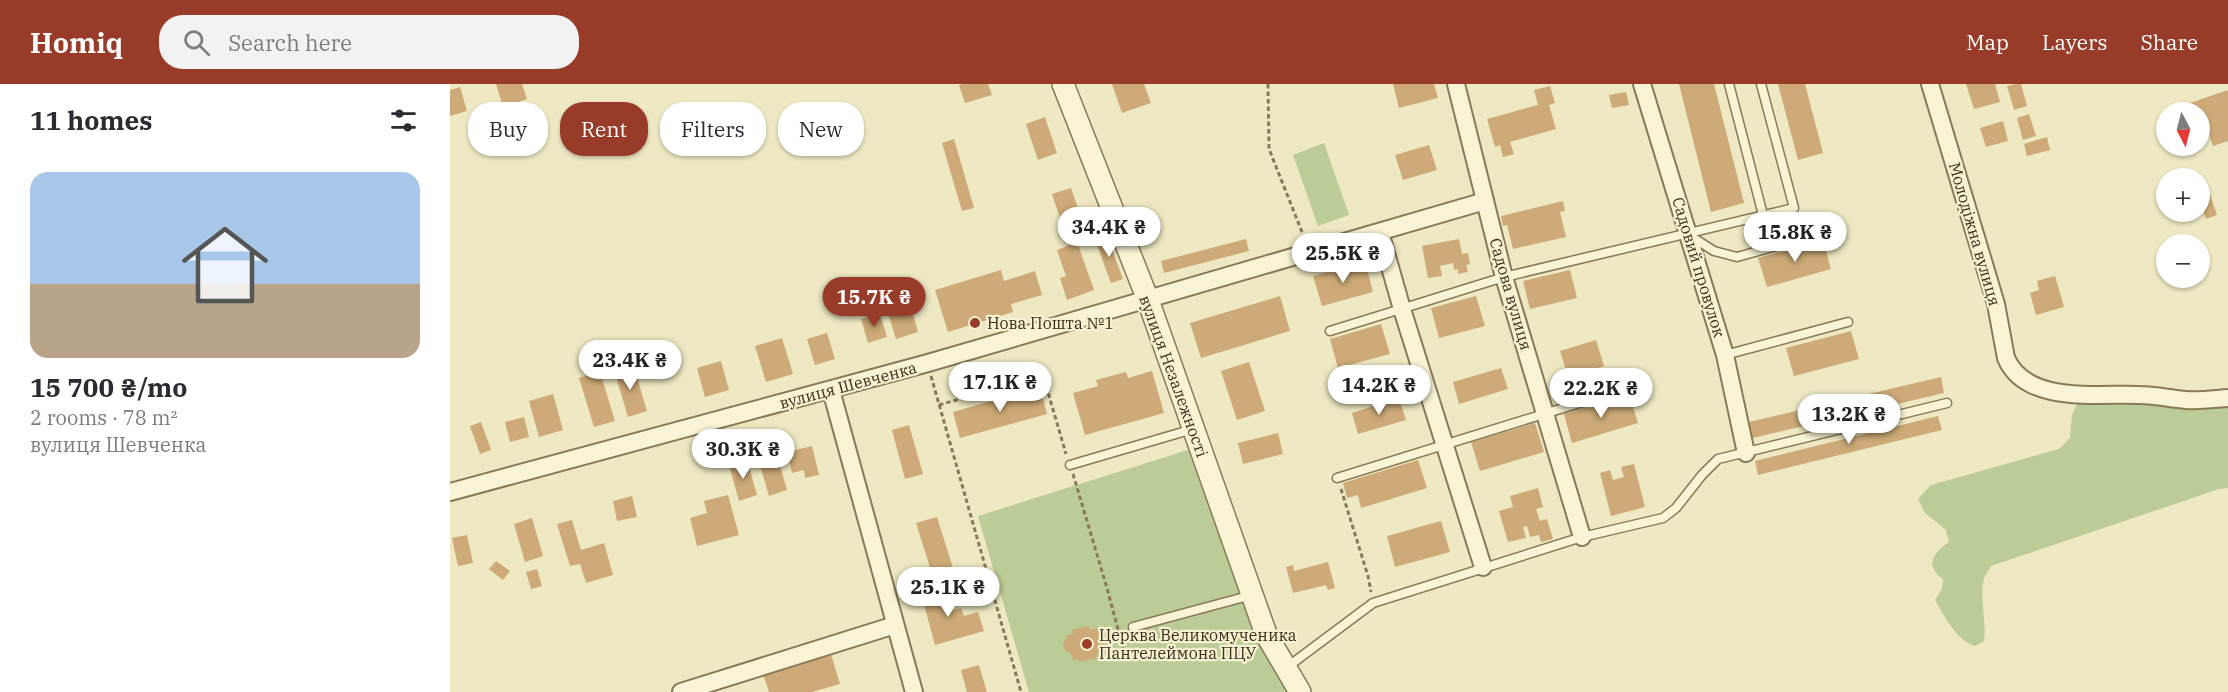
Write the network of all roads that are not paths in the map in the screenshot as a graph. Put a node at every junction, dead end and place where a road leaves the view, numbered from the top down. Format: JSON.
{"nodes":[{"id":1,"x":1063,"y":84,"type":"edge"},
{"id":2,"x":1456,"y":84,"type":"edge"},
{"id":3,"x":1642,"y":84,"type":"edge"},
{"id":4,"x":1729,"y":84,"type":"edge"},
{"id":5,"x":1761,"y":84,"type":"edge"},
{"id":6,"x":1930,"y":84,"type":"edge"},
{"id":7,"x":1485,"y":201,"type":"junction"},
{"id":8,"x":1763,"y":215,"type":"junction"},
{"id":9,"x":1380,"y":232,"type":"junction"},
{"id":10,"x":1688,"y":234,"type":"junction"},
{"id":11,"x":1815,"y":235,"type":"dead end"},
{"id":12,"x":1504,"y":277,"type":"junction"},
{"id":13,"x":1148,"y":300,"type":"junction"},
{"id":14,"x":1402,"y":309,"type":"junction"},
{"id":15,"x":1848,"y":322,"type":"dead end"},
{"id":16,"x":1330,"y":331,"type":"dead end"},
{"id":17,"x":1725,"y":355,"type":"junction"},
{"id":18,"x":1628,"y":388,"type":"dead end"},
{"id":19,"x":831,"y":390,"type":"junction"},
{"id":20,"x":2228,"y":398,"type":"edge"},
{"id":21,"x":1947,"y":404,"type":"dead end"},
{"id":22,"x":1545,"y":414,"type":"junction"},
{"id":23,"x":1193,"y":429,"type":"junction"},
{"id":24,"x":1445,"y":445,"type":"junction"},
{"id":25,"x":1746,"y":453,"type":"junction"},
{"id":26,"x":1070,"y":465,"type":"road end"},
{"id":27,"x":1337,"y":478,"type":"road end"},
{"id":28,"x":450,"y":492,"type":"edge"},
{"id":29,"x":1582,"y":537,"type":"junction"},
{"id":30,"x":1483,"y":567,"type":"junction"},
{"id":31,"x":1252,"y":595,"type":"junction"},
{"id":32,"x":896,"y":625,"type":"junction"},
{"id":33,"x":1133,"y":627,"type":"dead end"},
{"id":34,"x":1286,"y":668,"type":"junction"},
{"id":35,"x":681,"y":692,"type":"edge"},
{"id":36,"x":914,"y":692,"type":"edge"},
{"id":37,"x":1300,"y":692,"type":"edge"}],
"edges":[{"from":1,"to":13,"type":"street","name":"вулиця Незалежності"},
{"from":2,"to":7,"type":"street","name":"Садова вулиця"},
{"from":3,"to":10,"type":"street","name":"Садовий провулок"},
{"from":4,"to":8,"type":"lane"},
{"from":5,"to":8,"type":"lane"},
{"from":6,"to":20,"type":"street","name":"Молодіжна вулиця"},
{"from":7,"to":9,"type":"street","name":"вулиця Шевченка"},
{"from":7,"to":12,"type":"street","name":"Садова вулиця"},
{"from":8,"to":10,"type":"lane"},
{"from":9,"to":13,"type":"street","name":"вулиця Шевченка"},
{"from":9,"to":14,"type":"street"},
{"from":10,"to":11,"type":"lane"},
{"from":10,"to":12,"type":"lane"},
{"from":10,"to":17,"type":"street","name":"Садовий провулок"},
{"from":12,"to":14,"type":"lane"},
{"from":12,"to":22,"type":"street","name":"Садова вулиця"},
{"from":13,"to":19,"type":"street","name":"вулиця Шевченка"},
{"from":13,"to":23,"type":"street","name":"вулиця Незалежності"},
{"from":14,"to":16,"type":"lane"},
{"from":14,"to":24,"type":"street"},
{"from":15,"to":17,"type":"lane"},
{"from":17,"to":25,"type":"street","name":"Садовий провулок"},
{"from":18,"to":22,"type":"lane"},
{"from":19,"to":28,"type":"street","name":"вулиця Шевченка"},
{"from":19,"to":32,"type":"street"},
{"from":21,"to":25,"type":"lane"},
{"from":22,"to":24,"type":"lane"},
{"from":22,"to":29,"type":"street","name":"Садова вулиця"},
{"from":23,"to":26,"type":"lane"},
{"from":23,"to":31,"type":"street","name":"вулиця Незалежності"},
{"from":24,"to":27,"type":"lane"},
{"from":24,"to":30,"type":"street"},
{"from":25,"to":29,"type":"lane"},
{"from":29,"to":30,"type":"lane"},
{"from":30,"to":34,"type":"lane"},
{"from":31,"to":33,"type":"lane"},
{"from":31,"to":34,"type":"street","name":"вулиця Незалежності"},
{"from":32,"to":35,"type":"street"},
{"from":32,"to":36,"type":"street"},
{"from":34,"to":37,"type":"street","name":"вулиця Незалежності"}]}
